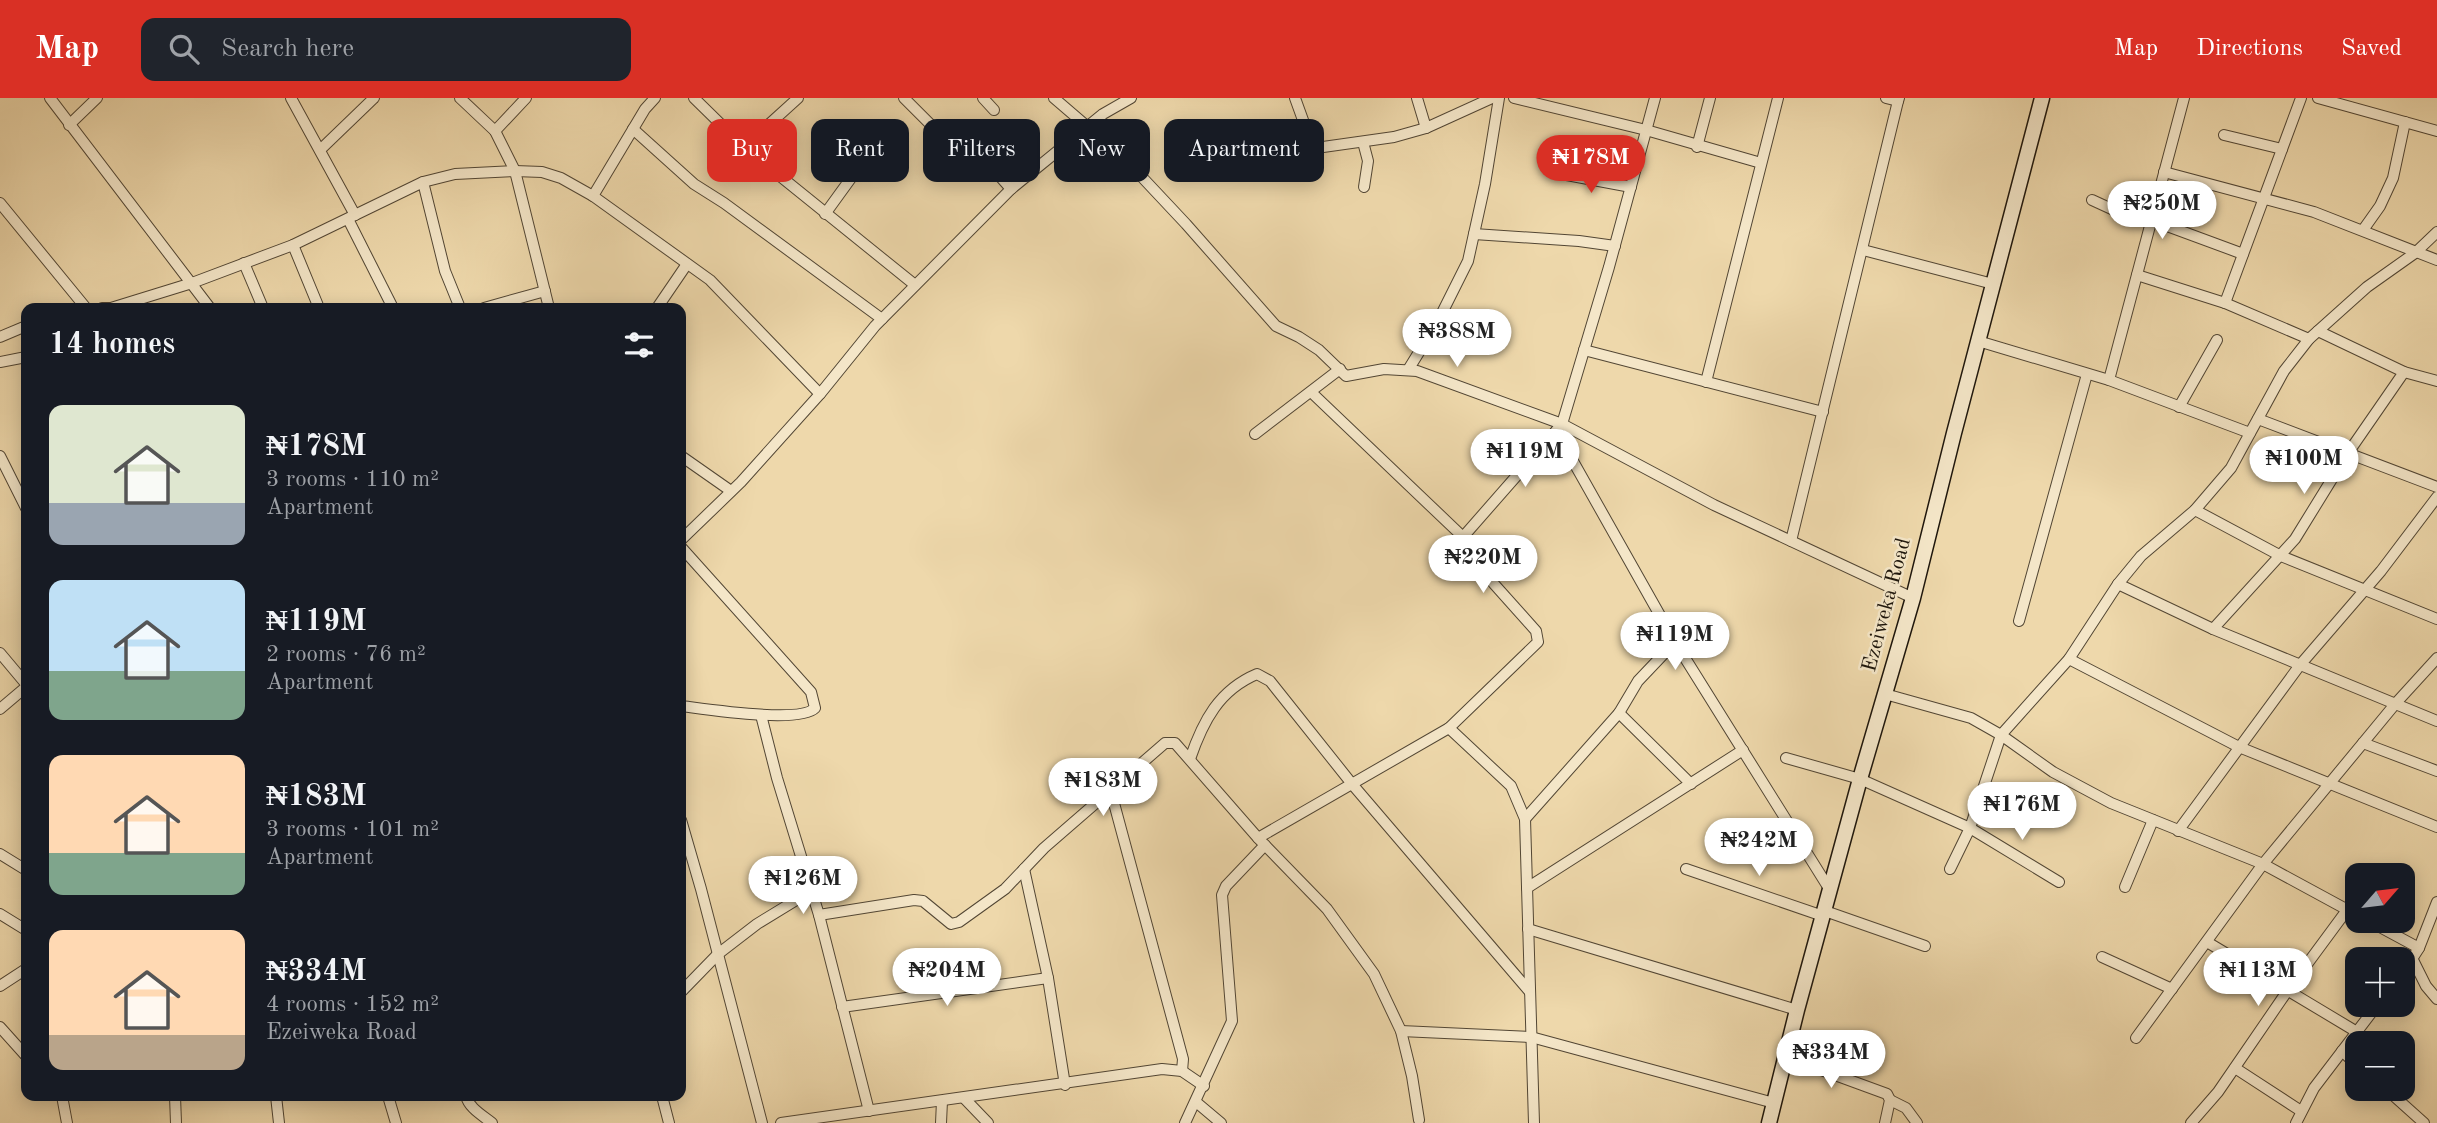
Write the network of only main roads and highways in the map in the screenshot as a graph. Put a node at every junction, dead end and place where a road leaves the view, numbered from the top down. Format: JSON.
{"nodes":[{"id":1,"x":2042,"y":98,"type":"edge"},
{"id":2,"x":1769,"y":1123,"type":"edge"}],
"edges":[{"from":1,"to":2,"type":"main road","name":"Ezeiweka Road"}]}
